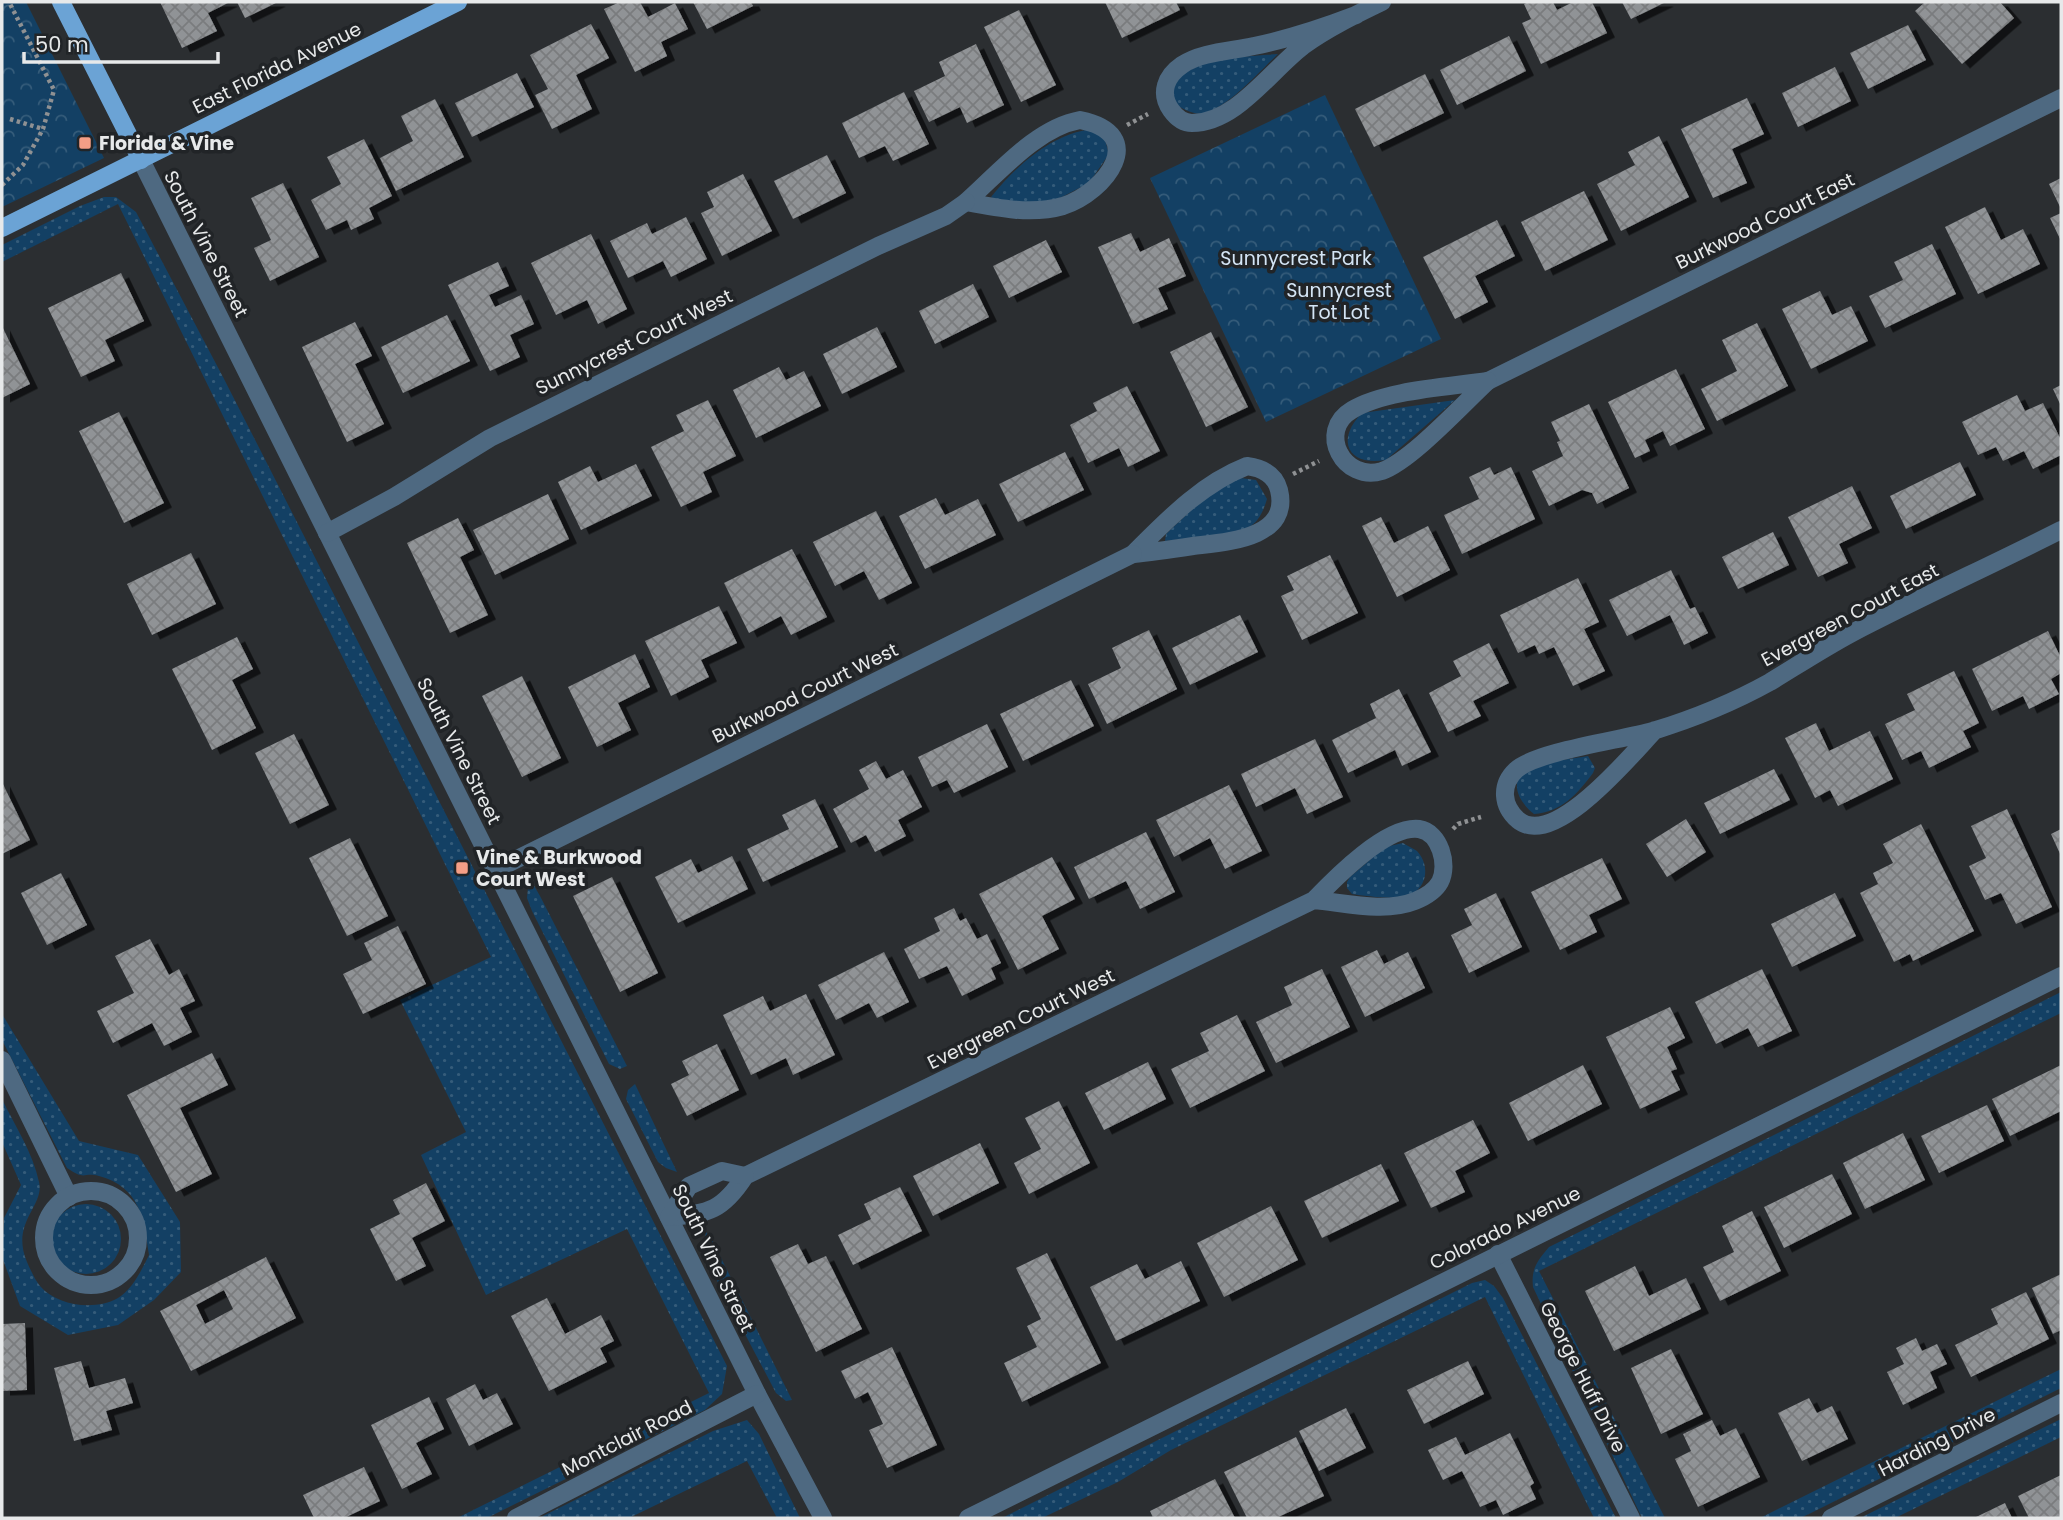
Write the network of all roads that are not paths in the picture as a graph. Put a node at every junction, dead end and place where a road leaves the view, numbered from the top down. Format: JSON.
{"nodes":[{"id":1,"x":61,"y":2,"type":"edge"},
{"id":2,"x":458,"y":2,"type":"edge"},
{"id":3,"x":1382,"y":2,"type":"edge"},
{"id":4,"x":1356,"y":15,"type":"junction"},
{"id":5,"x":2061,"y":98,"type":"edge"},
{"id":6,"x":141,"y":160,"type":"junction"},
{"id":7,"x":966,"y":202,"type":"junction"},
{"id":8,"x":2,"y":228,"type":"edge"},
{"id":9,"x":1488,"y":381,"type":"junction"},
{"id":10,"x":2061,"y":530,"type":"edge"},
{"id":11,"x":327,"y":534,"type":"junction"},
{"id":12,"x":1133,"y":554,"type":"junction"},
{"id":13,"x":1655,"y":730,"type":"junction"},
{"id":14,"x":495,"y":870,"type":"junction"},
{"id":15,"x":1314,"y":900,"type":"junction"},
{"id":16,"x":2061,"y":976,"type":"edge"},
{"id":17,"x":2,"y":1060,"type":"edge"},
{"id":18,"x":745,"y":1176,"type":"junction"},
{"id":19,"x":69,"y":1197,"type":"junction"},
{"id":20,"x":669,"y":1217,"type":"junction"},
{"id":21,"x":1498,"y":1254,"type":"junction"},
{"id":22,"x":757,"y":1394,"type":"junction"},
{"id":23,"x":2061,"y":1404,"type":"edge"},
{"id":24,"x":516,"y":1518,"type":"edge"},
{"id":25,"x":823,"y":1518,"type":"edge"},
{"id":26,"x":968,"y":1518,"type":"edge"},
{"id":27,"x":1632,"y":1518,"type":"edge"},
{"id":28,"x":1831,"y":1518,"type":"edge"}],
"edges":[{"from":1,"to":6,"type":"main road","name":"South Vine Street"},
{"from":2,"to":6,"type":"main road","name":"East Florida Avenue"},
{"from":3,"to":4,"type":"street"},
{"from":4,"to":4,"type":"street"},
{"from":5,"to":9,"type":"street","name":"Burkwood Court East"},
{"from":6,"to":8,"type":"main road","name":"East Florida Avenue"},
{"from":6,"to":11,"type":"street","name":"South Vine Street"},
{"from":7,"to":7,"type":"street","name":"Sunnycrest Court West"},
{"from":7,"to":11,"type":"street","name":"Sunnycrest Court West"},
{"from":9,"to":9,"type":"street","name":"Burkwood Court East"},
{"from":10,"to":13,"type":"street","name":"Evergreen Court East"},
{"from":11,"to":14,"type":"street","name":"South Vine Street"},
{"from":12,"to":12,"type":"street","name":"Burkwood Court West"},
{"from":12,"to":14,"type":"street","name":"Burkwood Court West"},
{"from":13,"to":13,"type":"street","name":"Evergreen Court East"},
{"from":14,"to":20,"type":"street","name":"South Vine Street"},
{"from":15,"to":15,"type":"street","name":"Evergreen Court West"},
{"from":15,"to":18,"type":"street","name":"Evergreen Court West"},
{"from":16,"to":21,"type":"street","name":"Colorado Avenue"},
{"from":17,"to":19,"type":"street"},
{"from":18,"to":20,"type":"street","name":"Evergreen Court West"},
{"from":18,"to":20,"type":"street","name":"Evergreen Court West"},
{"from":19,"to":19,"type":"street"},
{"from":20,"to":22,"type":"street","name":"South Vine Street"},
{"from":21,"to":26,"type":"street","name":"Colorado Avenue"},
{"from":21,"to":27,"type":"street","name":"George Huff Drive"},
{"from":22,"to":24,"type":"street","name":"Montclair Road"},
{"from":22,"to":25,"type":"street","name":"South Vine Street"},
{"from":23,"to":28,"type":"street","name":"Harding Drive"}]}
